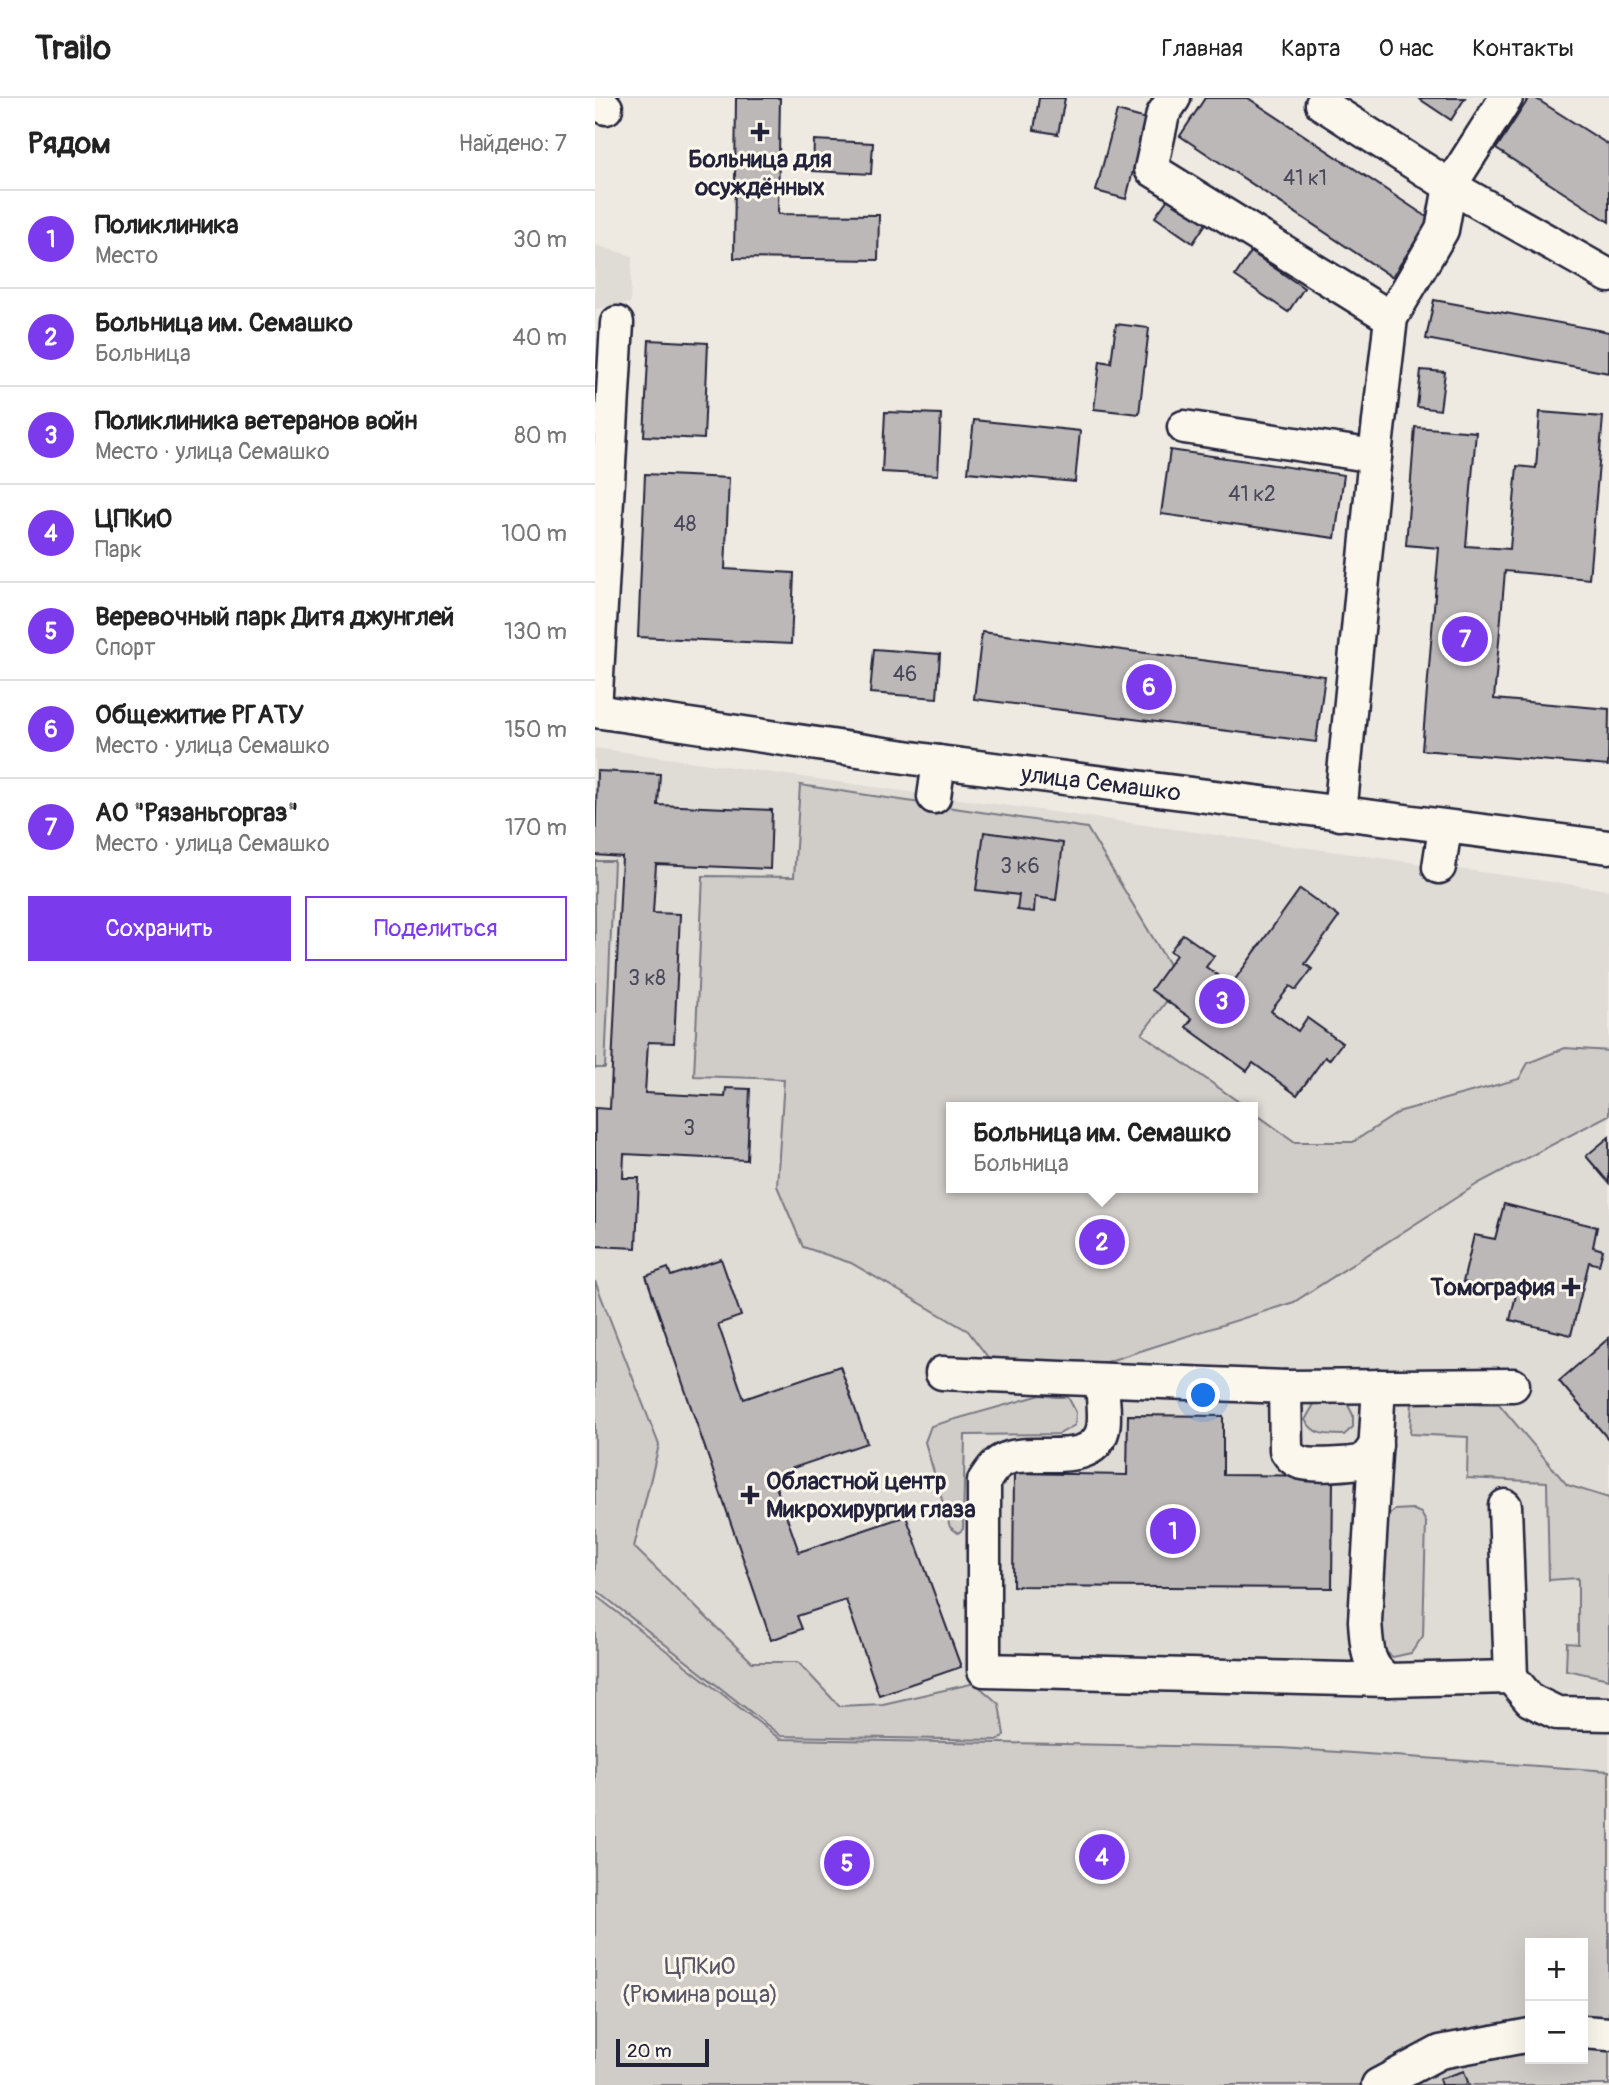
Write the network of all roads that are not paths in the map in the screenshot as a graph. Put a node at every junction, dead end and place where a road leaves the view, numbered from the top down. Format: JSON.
{"nodes":[{"id":1,"x":1174,"y":98,"type":"edge"},
{"id":2,"x":1506,"y":98,"type":"edge"},
{"id":3,"x":1322,"y":104,"type":"dead end"},
{"id":4,"x":1450,"y":186,"type":"junction"},
{"id":5,"x":1609,"y":276,"type":"edge"},
{"id":6,"x":1391,"y":318,"type":"junction"},
{"id":7,"x":617,"y":323,"type":"dead end"},
{"id":8,"x":1185,"y":427,"type":"dead end"},
{"id":9,"x":1375,"y":456,"type":"junction"},
{"id":10,"x":595,"y":711,"type":"edge"},
{"id":11,"x":939,"y":762,"type":"junction"},
{"id":12,"x":934,"y":797,"type":"dead end"},
{"id":13,"x":1340,"y":814,"type":"junction"},
{"id":14,"x":1445,"y":828,"type":"junction"},
{"id":15,"x":1609,"y":847,"type":"edge"},
{"id":16,"x":1439,"y":867,"type":"dead end"},
{"id":17,"x":942,"y":1373,"type":"dead end"},
{"id":18,"x":1103,"y":1380,"type":"junction"},
{"id":19,"x":1513,"y":1385,"type":"dead end"},
{"id":20,"x":1379,"y":1386,"type":"junction"},
{"id":21,"x":1285,"y":1387,"type":"junction"},
{"id":22,"x":1376,"y":1445,"type":"junction"},
{"id":23,"x":1504,"y":1506,"type":"dead end"},
{"id":24,"x":1511,"y":1678,"type":"junction"},
{"id":25,"x":1388,"y":1680,"type":"junction"},
{"id":26,"x":1609,"y":1714,"type":"edge"},
{"id":27,"x":1588,"y":2032,"type":"edge"},
{"id":28,"x":1609,"y":2034,"type":"edge"},
{"id":29,"x":1525,"y":2036,"type":"edge"},
{"id":30,"x":1378,"y":2085,"type":"edge"}],
"edges":[{"from":1,"to":6,"type":"street"},
{"from":2,"to":4,"type":"street"},
{"from":3,"to":4,"type":"street"},
{"from":4,"to":5,"type":"street"},
{"from":4,"to":6,"type":"street"},
{"from":6,"to":9,"type":"street"},
{"from":7,"to":10,"type":"street"},
{"from":8,"to":9,"type":"street"},
{"from":9,"to":13,"type":"street"},
{"from":10,"to":11,"type":"street","name":"улица Семашко"},
{"from":11,"to":12,"type":"street"},
{"from":11,"to":13,"type":"street","name":"улица Семашко"},
{"from":13,"to":14,"type":"street","name":"улица Семашко"},
{"from":14,"to":15,"type":"street","name":"улица Семашко"},
{"from":14,"to":16,"type":"street"},
{"from":17,"to":18,"type":"street"},
{"from":18,"to":21,"type":"street"},
{"from":18,"to":25,"type":"street"},
{"from":19,"to":20,"type":"street"},
{"from":20,"to":21,"type":"street"},
{"from":20,"to":22,"type":"street"},
{"from":21,"to":22,"type":"street"},
{"from":22,"to":25,"type":"street"},
{"from":23,"to":24,"type":"street"},
{"from":24,"to":25,"type":"street"},
{"from":24,"to":26,"type":"street"},
{"from":27,"to":28,"type":"street"},
{"from":29,"to":30,"type":"street"}]}
